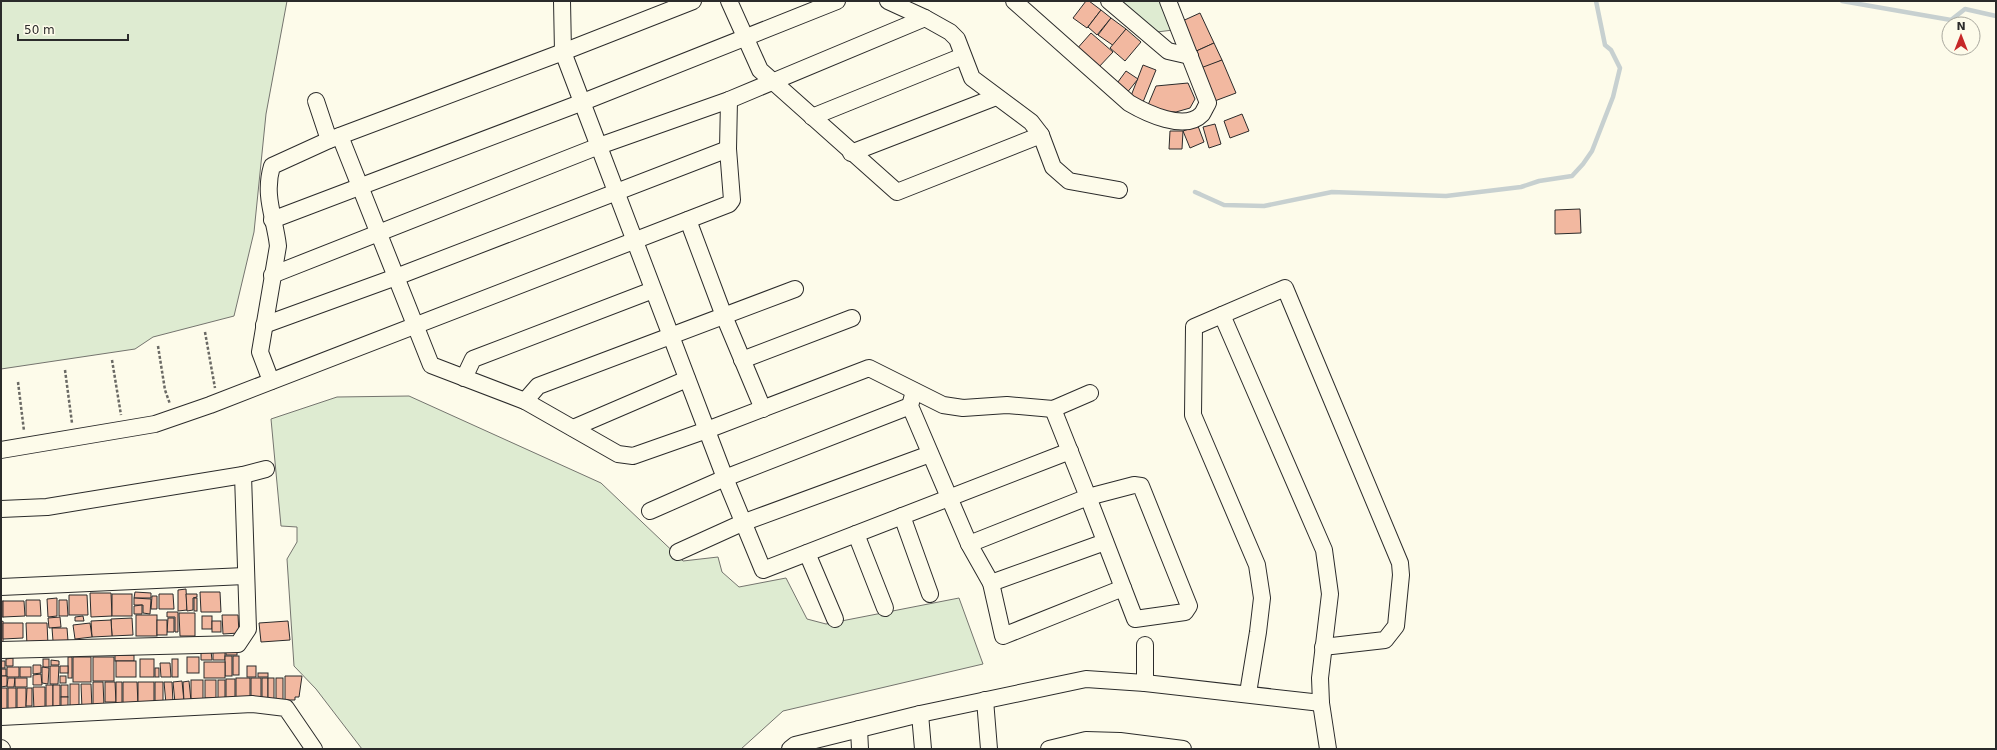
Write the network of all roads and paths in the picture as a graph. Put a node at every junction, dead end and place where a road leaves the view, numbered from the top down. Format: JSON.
{"nodes":[{"id":1,"x":562,"y":1,"type":"edge"},
{"id":2,"x":693,"y":1,"type":"edge"},
{"id":3,"x":729,"y":1,"type":"edge"},
{"id":4,"x":837,"y":1,"type":"edge"},
{"id":5,"x":888,"y":1,"type":"edge"},
{"id":6,"x":1014,"y":1,"type":"edge"},
{"id":7,"x":1109,"y":1,"type":"edge"},
{"id":8,"x":1168,"y":1,"type":"edge"},
{"id":9,"x":925,"y":18,"type":"junction"},
{"id":10,"x":745,"y":38,"type":"junction"},
{"id":11,"x":563,"y":52,"type":"junction"},
{"id":12,"x":963,"y":56,"type":"junction"},
{"id":13,"x":1190,"y":56,"type":"junction"},
{"id":14,"x":772,"y":81,"type":"junction"},
{"id":15,"x":996,"y":97,"type":"junction"},
{"id":16,"x":316,"y":100,"type":"dead end"},
{"id":17,"x":729,"y":100,"type":"junction"},
{"id":18,"x":583,"y":102,"type":"junction"},
{"id":19,"x":812,"y":116,"type":"junction"},
{"id":20,"x":1041,"y":135,"type":"junction"},
{"id":21,"x":334,"y":138,"type":"junction"},
{"id":22,"x":600,"y":146,"type":"junction"},
{"id":23,"x":728,"y":149,"type":"junction"},
{"id":24,"x":852,"y":153,"type":"junction"},
{"id":25,"x":360,"y":188,"type":"junction"},
{"id":26,"x":1119,"y":190,"type":"dead end"},
{"id":27,"x":617,"y":191,"type":"junction"},
{"id":28,"x":272,"y":220,"type":"junction"},
{"id":29,"x":688,"y":220,"type":"junction"},
{"id":30,"x":379,"y":234,"type":"junction"},
{"id":31,"x":635,"y":241,"type":"junction"},
{"id":32,"x":272,"y":275,"type":"junction"},
{"id":33,"x":396,"y":277,"type":"junction"},
{"id":34,"x":795,"y":289,"type":"dead end"},
{"id":35,"x":653,"y":290,"type":"junction"},
{"id":36,"x":1222,"y":315,"type":"junction"},
{"id":37,"x":724,"y":316,"type":"junction"},
{"id":38,"x":852,"y":318,"type":"dead end"},
{"id":39,"x":415,"y":325,"type":"junction"},
{"id":40,"x":264,"y":326,"type":"junction"},
{"id":41,"x":205,"y":332,"type":"dead end"},
{"id":42,"x":671,"y":336,"type":"junction"},
{"id":43,"x":158,"y":346,"type":"dead end"},
{"id":44,"x":112,"y":360,"type":"dead end"},
{"id":45,"x":742,"y":360,"type":"junction"},
{"id":46,"x":65,"y":370,"type":"dead end"},
{"id":47,"x":464,"y":378,"type":"junction"},
{"id":48,"x":687,"y":379,"type":"junction"},
{"id":49,"x":271,"y":381,"type":"junction"},
{"id":50,"x":18,"y":382,"type":"dead end"},
{"id":51,"x":914,"y":391,"type":"junction"},
{"id":52,"x":1090,"y":393,"type":"dead end"},
{"id":53,"x":525,"y":401,"type":"junction"},
{"id":54,"x":218,"y":402,"type":"junction"},
{"id":55,"x":910,"y":406,"type":"junction"},
{"id":56,"x":763,"y":409,"type":"junction"},
{"id":57,"x":1053,"y":409,"type":"junction"},
{"id":58,"x":174,"y":418,"type":"junction"},
{"id":59,"x":573,"y":428,"type":"junction"},
{"id":60,"x":123,"y":430,"type":"junction"},
{"id":61,"x":707,"y":430,"type":"junction"},
{"id":62,"x":74,"y":438,"type":"junction"},
{"id":63,"x":25,"y":446,"type":"junction"},
{"id":64,"x":1,"y":450,"type":"edge"},
{"id":65,"x":1070,"y":451,"type":"junction"},
{"id":66,"x":930,"y":454,"type":"junction"},
{"id":67,"x":266,"y":469,"type":"dead end"},
{"id":68,"x":243,"y":475,"type":"junction"},
{"id":69,"x":725,"y":478,"type":"junction"},
{"id":70,"x":949,"y":497,"type":"junction"},
{"id":71,"x":1088,"y":497,"type":"junction"},
{"id":72,"x":1,"y":509,"type":"edge"},
{"id":73,"x":650,"y":511,"type":"dead end"},
{"id":74,"x":902,"y":516,"type":"junction"},
{"id":75,"x":742,"y":523,"type":"junction"},
{"id":76,"x":856,"y":534,"type":"junction"},
{"id":77,"x":1105,"y":542,"type":"junction"},
{"id":78,"x":969,"y":544,"type":"junction"},
{"id":79,"x":678,"y":552,"type":"dead end"},
{"id":80,"x":807,"y":553,"type":"junction"},
{"id":81,"x":245,"y":576,"type":"junction"},
{"id":82,"x":991,"y":583,"type":"junction"},
{"id":83,"x":1,"y":587,"type":"edge"},
{"id":84,"x":1123,"y":588,"type":"junction"},
{"id":85,"x":930,"y":594,"type":"dead end"},
{"id":86,"x":885,"y":608,"type":"dead end"},
{"id":87,"x":835,"y":619,"type":"dead end"},
{"id":88,"x":1145,"y":646,"type":"dead end"},
{"id":89,"x":1323,"y":647,"type":"junction"},
{"id":90,"x":1,"y":650,"type":"edge"},
{"id":91,"x":1145,"y":683,"type":"junction"},
{"id":92,"x":1248,"y":694,"type":"junction"},
{"id":93,"x":985,"y":700,"type":"junction"},
{"id":94,"x":1321,"y":703,"type":"junction"},
{"id":95,"x":920,"y":714,"type":"junction"},
{"id":96,"x":1,"y":717,"type":"edge"},
{"id":97,"x":859,"y":729,"type":"junction"},
{"id":98,"x":1120,"y":745,"type":"edge"},
{"id":99,"x":794,"y":748,"type":"edge"},
{"id":100,"x":1055,"y":748,"type":"edge"},
{"id":101,"x":314,"y":749,"type":"edge"},
{"id":102,"x":860,"y":749,"type":"edge"},
{"id":103,"x":923,"y":749,"type":"edge"},
{"id":104,"x":989,"y":749,"type":"edge"},
{"id":105,"x":1183,"y":749,"type":"edge"},
{"id":106,"x":1328,"y":749,"type":"edge"}],
"edges":[{"from":1,"to":11,"type":"street"},
{"from":2,"to":11,"type":"street"},
{"from":3,"to":10,"type":"street"},
{"from":4,"to":10,"type":"street"},
{"from":5,"to":9,"type":"street"},
{"from":6,"to":13,"type":"street"},
{"from":7,"to":13,"type":"street"},
{"from":8,"to":13,"type":"street"},
{"from":9,"to":12,"type":"street"},
{"from":9,"to":14,"type":"street"},
{"from":10,"to":14,"type":"street"},
{"from":10,"to":18,"type":"street"},
{"from":11,"to":18,"type":"street"},
{"from":11,"to":21,"type":"street"},
{"from":12,"to":15,"type":"street"},
{"from":12,"to":19,"type":"street"},
{"from":14,"to":17,"type":"street"},
{"from":14,"to":19,"type":"street"},
{"from":15,"to":20,"type":"street"},
{"from":15,"to":24,"type":"street"},
{"from":16,"to":21,"type":"street"},
{"from":17,"to":22,"type":"street"},
{"from":17,"to":23,"type":"street"},
{"from":18,"to":22,"type":"street"},
{"from":18,"to":25,"type":"street"},
{"from":19,"to":24,"type":"street"},
{"from":20,"to":24,"type":"street"},
{"from":20,"to":26,"type":"street"},
{"from":21,"to":25,"type":"street"},
{"from":21,"to":28,"type":"street"},
{"from":22,"to":27,"type":"street"},
{"from":22,"to":30,"type":"street"},
{"from":23,"to":27,"type":"street"},
{"from":23,"to":29,"type":"street"},
{"from":25,"to":28,"type":"street"},
{"from":25,"to":30,"type":"street"},
{"from":27,"to":31,"type":"street"},
{"from":27,"to":33,"type":"street"},
{"from":28,"to":32,"type":"street"},
{"from":29,"to":31,"type":"street"},
{"from":29,"to":37,"type":"street"},
{"from":30,"to":32,"type":"street"},
{"from":30,"to":33,"type":"street"},
{"from":31,"to":35,"type":"street"},
{"from":31,"to":39,"type":"street"},
{"from":32,"to":40,"type":"street"},
{"from":33,"to":39,"type":"street"},
{"from":33,"to":40,"type":"street"},
{"from":34,"to":37,"type":"street"},
{"from":35,"to":42,"type":"street"},
{"from":35,"to":47,"type":"street"},
{"from":36,"to":89,"type":"street"},
{"from":36,"to":89,"type":"street"},
{"from":36,"to":92,"type":"street"},
{"from":37,"to":42,"type":"street"},
{"from":37,"to":45,"type":"street"},
{"from":38,"to":45,"type":"street"},
{"from":39,"to":47,"type":"street"},
{"from":39,"to":49,"type":"street"},
{"from":40,"to":49,"type":"street"},
{"from":41,"to":54,"type":"path"},
{"from":42,"to":48,"type":"street"},
{"from":42,"to":53,"type":"street"},
{"from":43,"to":58,"type":"path"},
{"from":44,"to":60,"type":"path"},
{"from":45,"to":56,"type":"street"},
{"from":46,"to":62,"type":"path"},
{"from":47,"to":53,"type":"street"},
{"from":48,"to":59,"type":"street"},
{"from":48,"to":61,"type":"street"},
{"from":49,"to":54,"type":"street"},
{"from":50,"to":63,"type":"path"},
{"from":51,"to":55,"type":"street"},
{"from":51,"to":56,"type":"street"},
{"from":51,"to":57,"type":"street"},
{"from":52,"to":57,"type":"street"},
{"from":53,"to":59,"type":"street"},
{"from":54,"to":58,"type":"street"},
{"from":55,"to":66,"type":"street"},
{"from":55,"to":69,"type":"street"},
{"from":56,"to":61,"type":"street"},
{"from":57,"to":65,"type":"street"},
{"from":58,"to":60,"type":"street"},
{"from":59,"to":61,"type":"street"},
{"from":60,"to":62,"type":"street"},
{"from":61,"to":69,"type":"street"},
{"from":62,"to":63,"type":"street"},
{"from":63,"to":64,"type":"street"},
{"from":65,"to":70,"type":"street"},
{"from":65,"to":71,"type":"street"},
{"from":66,"to":70,"type":"street"},
{"from":66,"to":75,"type":"street"},
{"from":67,"to":68,"type":"street"},
{"from":68,"to":72,"type":"street"},
{"from":68,"to":81,"type":"street"},
{"from":69,"to":73,"type":"street"},
{"from":69,"to":75,"type":"street"},
{"from":70,"to":74,"type":"street"},
{"from":70,"to":78,"type":"street"},
{"from":71,"to":77,"type":"street"},
{"from":71,"to":78,"type":"street"},
{"from":71,"to":84,"type":"street"},
{"from":74,"to":76,"type":"street"},
{"from":74,"to":85,"type":"street"},
{"from":75,"to":79,"type":"street"},
{"from":75,"to":80,"type":"street"},
{"from":76,"to":80,"type":"street"},
{"from":76,"to":86,"type":"street"},
{"from":77,"to":82,"type":"street"},
{"from":77,"to":84,"type":"street"},
{"from":78,"to":82,"type":"street"},
{"from":80,"to":87,"type":"street"},
{"from":81,"to":83,"type":"street"},
{"from":81,"to":90,"type":"street"},
{"from":82,"to":84,"type":"street"},
{"from":88,"to":91,"type":"street"},
{"from":89,"to":94,"type":"street"},
{"from":91,"to":92,"type":"street"},
{"from":91,"to":93,"type":"street"},
{"from":92,"to":94,"type":"street"},
{"from":93,"to":95,"type":"street"},
{"from":93,"to":104,"type":"street"},
{"from":94,"to":106,"type":"street"},
{"from":95,"to":97,"type":"street"},
{"from":95,"to":103,"type":"street"},
{"from":96,"to":101,"type":"street"},
{"from":97,"to":99,"type":"street"},
{"from":97,"to":102,"type":"street"},
{"from":98,"to":100,"type":"street"},
{"from":98,"to":105,"type":"street"}]}
